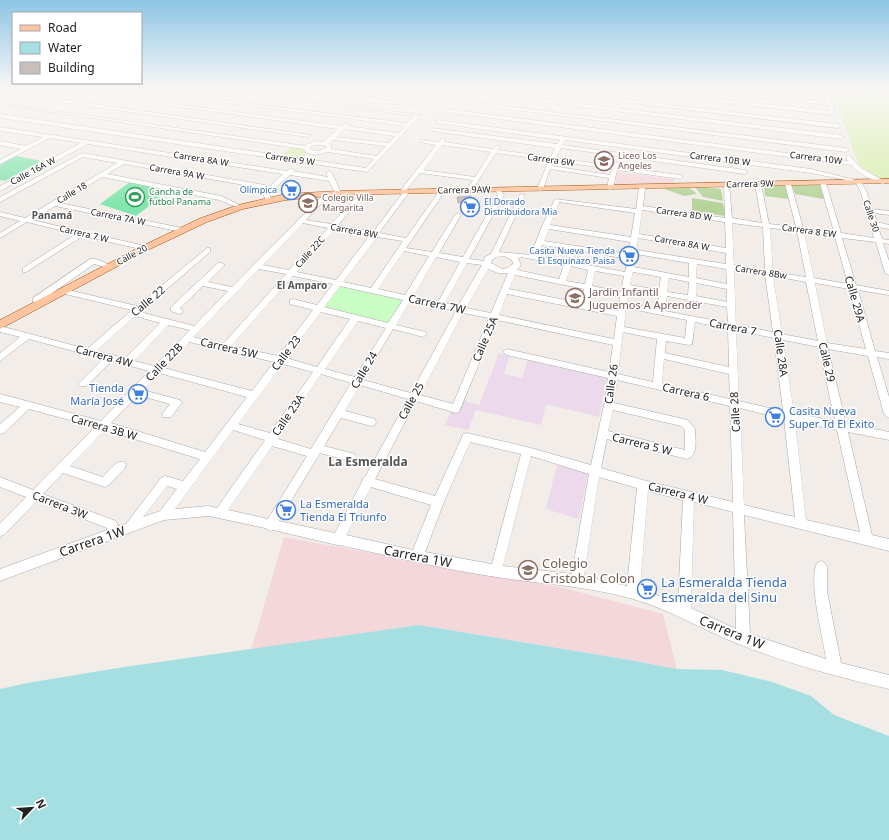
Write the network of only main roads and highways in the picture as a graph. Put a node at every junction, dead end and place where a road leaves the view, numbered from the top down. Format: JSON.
{"nodes":[{"id":1,"x":886,"y":182,"type":"edge"},
{"id":2,"x":642,"y":188,"type":"joint"},
{"id":3,"x":286,"y":197,"type":"joint"},
{"id":4,"x":0,"y":325,"type":"edge"}],
"edges":[{"from":1,"to":2,"type":"main road","name":"Carrera 9W"},
{"from":2,"to":3,"type":"main road","name":"Carrera 9AW"},
{"from":3,"to":4,"type":"main road","name":"Calle 20"}]}
